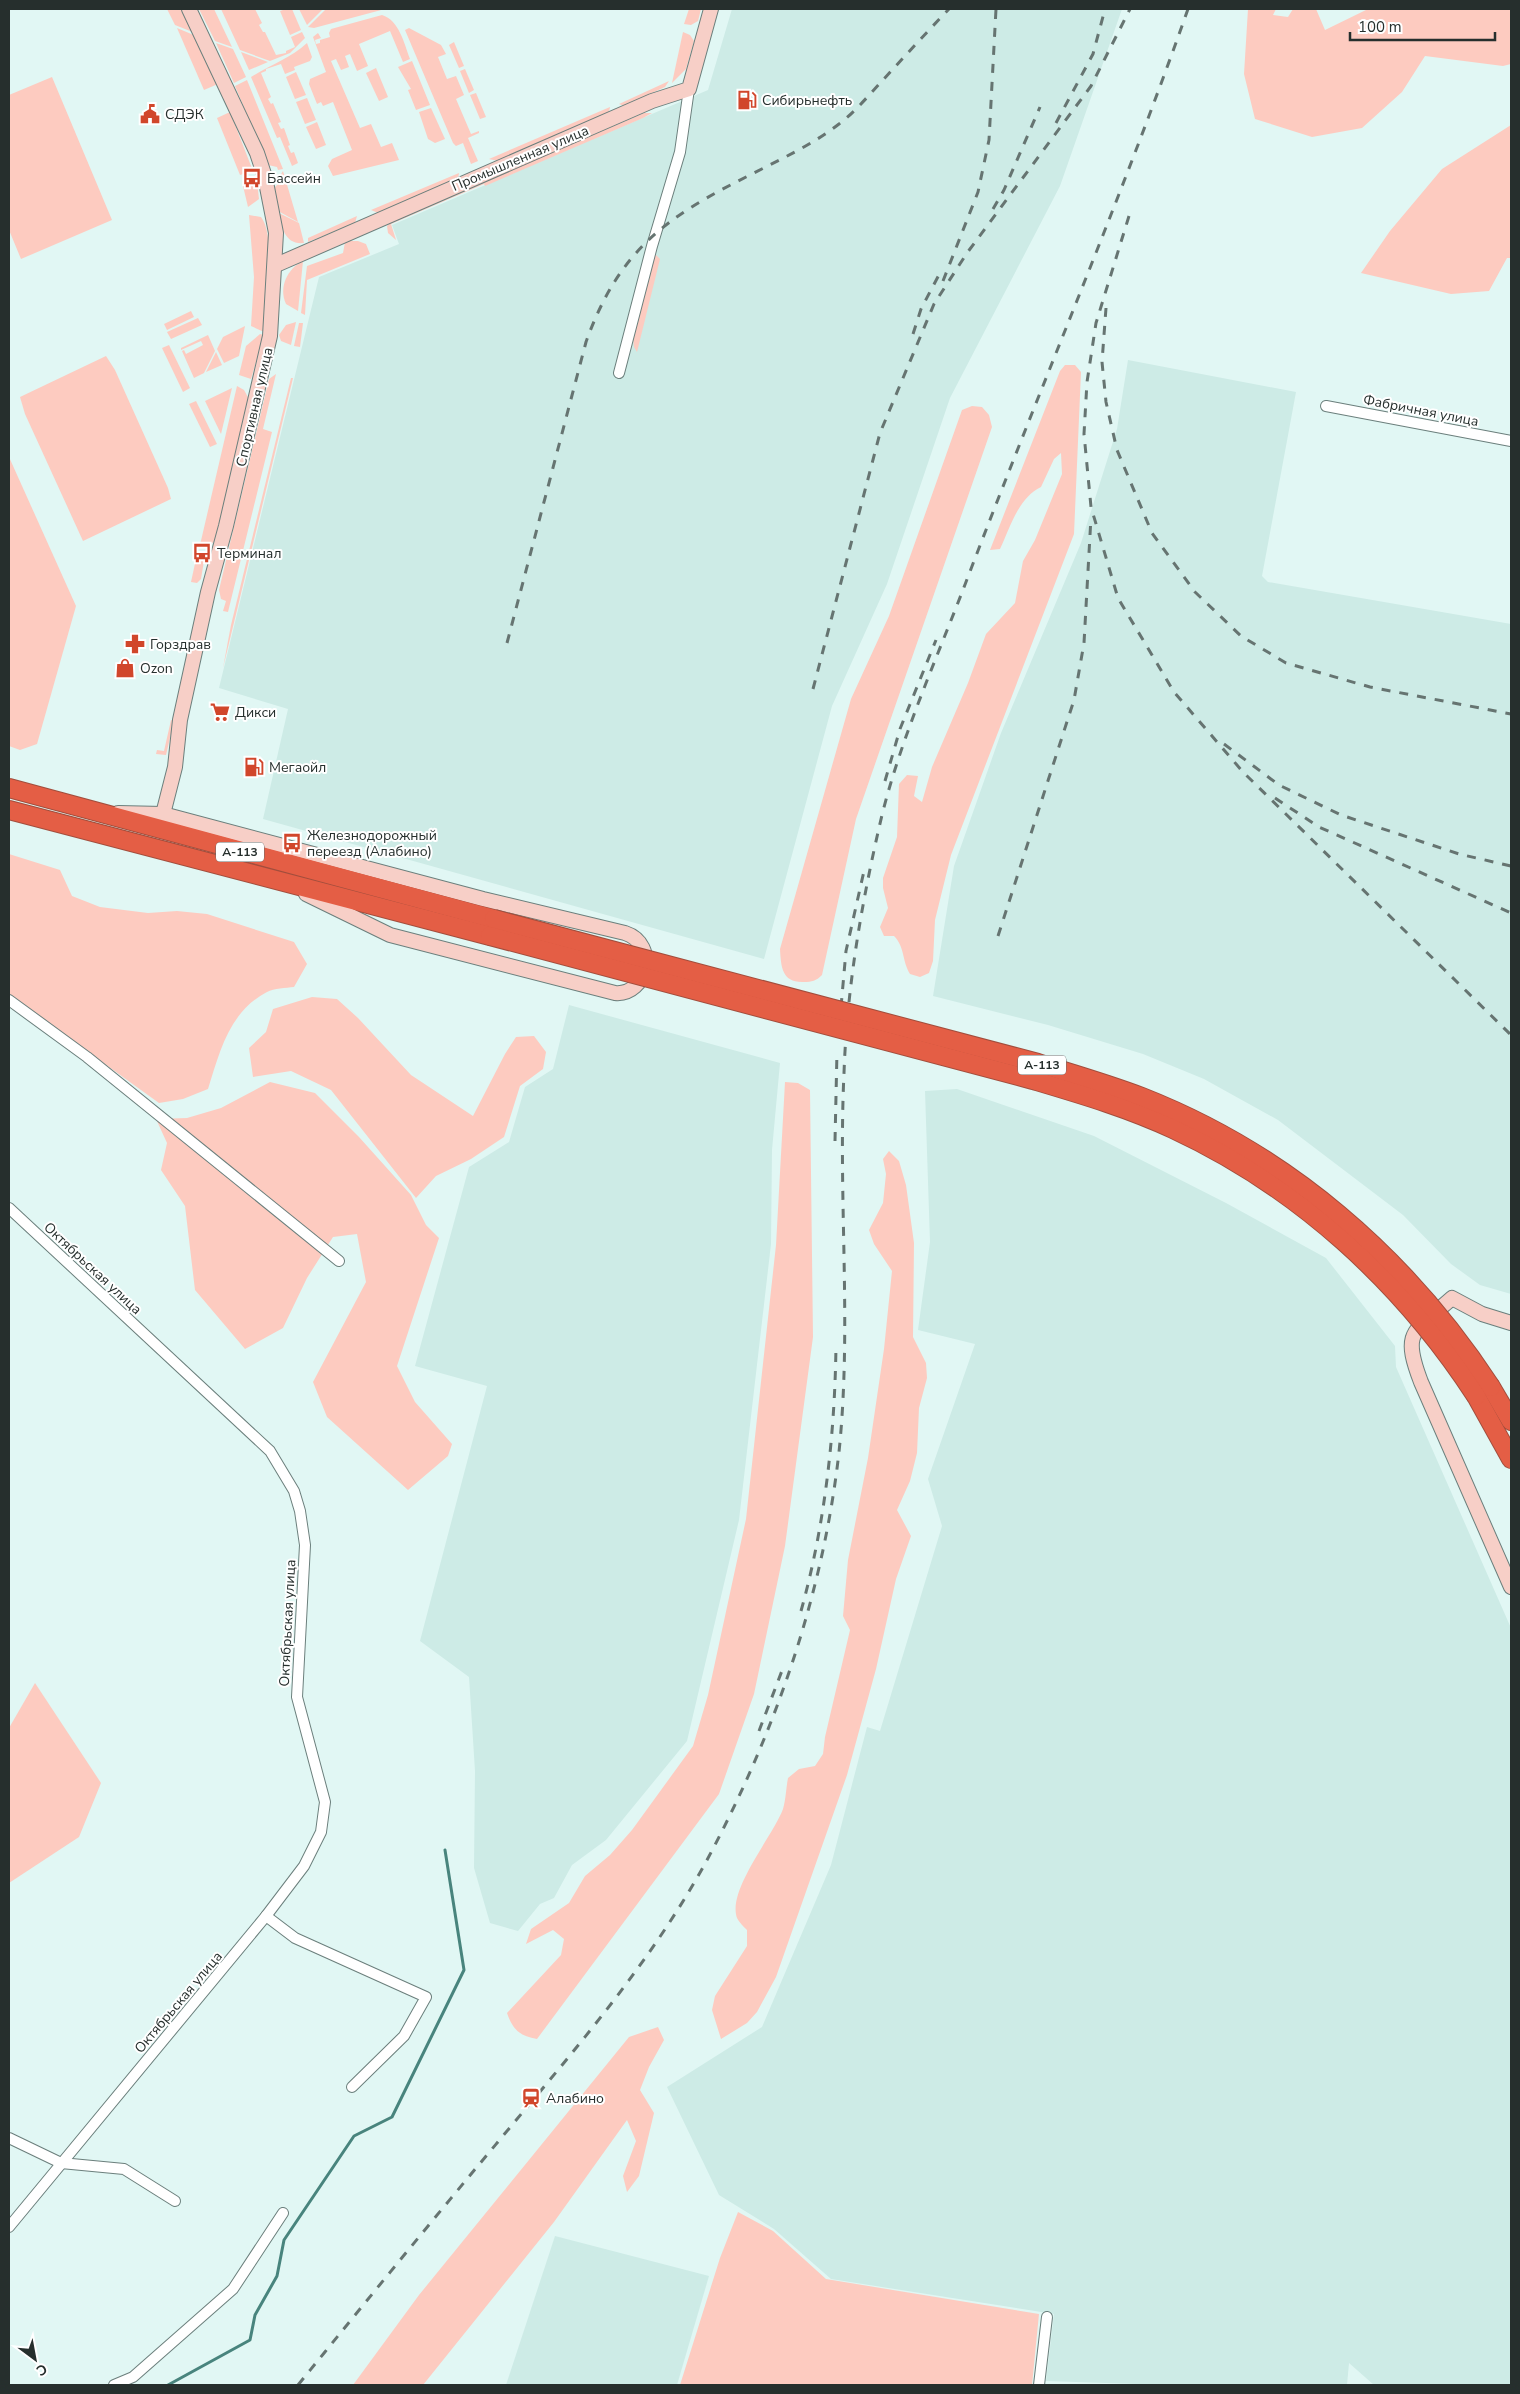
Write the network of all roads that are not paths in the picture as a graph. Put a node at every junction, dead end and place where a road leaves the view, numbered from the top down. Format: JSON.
{"nodes":[{"id":1,"x":189,"y":9,"type":"edge"},
{"id":2,"x":711,"y":9,"type":"edge"},
{"id":3,"x":690,"y":89,"type":"junction"},
{"id":4,"x":276,"y":265,"type":"junction"},
{"id":5,"x":619,"y":373,"type":"dead end"},
{"id":6,"x":1326,"y":406,"type":"dead end"},
{"id":7,"x":1511,"y":441,"type":"edge"},
{"id":8,"x":9,"y":779,"type":"edge"},
{"id":9,"x":9,"y":788,"type":"edge"},
{"id":10,"x":35,"y":795,"type":"junction"},
{"id":11,"x":9,"y":810,"type":"edge"},
{"id":12,"x":98,"y":812,"type":"junction"},
{"id":13,"x":163,"y":814,"type":"junction"},
{"id":14,"x":320,"y":856,"type":"junction"},
{"id":15,"x":244,"y":871,"type":"junction"},
{"id":16,"x":384,"y":890,"type":"junction"},
{"id":17,"x":492,"y":928,"type":"junction"},
{"id":18,"x":9,"y":1000,"type":"edge"},
{"id":19,"x":9,"y":1208,"type":"edge"},
{"id":20,"x":339,"y":1261,"type":"dead end"},
{"id":21,"x":1511,"y":1323,"type":"edge"},
{"id":22,"x":1484,"y":1391,"type":"junction"},
{"id":23,"x":1511,"y":1421,"type":"edge"},
{"id":24,"x":1511,"y":1459,"type":"edge"},
{"id":25,"x":1511,"y":1587,"type":"edge"},
{"id":26,"x":266,"y":1916,"type":"junction"},
{"id":27,"x":352,"y":2087,"type":"dead end"},
{"id":28,"x":9,"y":2138,"type":"edge"},
{"id":29,"x":61,"y":2163,"type":"junction"},
{"id":30,"x":175,"y":2201,"type":"dead end"},
{"id":31,"x":282,"y":2213,"type":"dead end"},
{"id":32,"x":9,"y":2227,"type":"edge"},
{"id":33,"x":1047,"y":2317,"type":"dead end"},
{"id":34,"x":114,"y":2385,"type":"edge"},
{"id":35,"x":1039,"y":2385,"type":"edge"}],
"edges":[{"from":1,"to":4,"type":"street","name":"Спортивная улица"},
{"from":2,"to":3,"type":"street"},
{"from":3,"to":4,"type":"street","name":"Промышленная улица"},
{"from":3,"to":5,"type":"street"},
{"from":4,"to":13,"type":"street","name":"Спортивная улица"},
{"from":6,"to":7,"type":"street","name":"Фабричная улица"},
{"from":8,"to":10,"type":"highway"},
{"from":9,"to":10,"type":"highway","number":"А-113"},
{"from":10,"to":12,"type":"highway","number":"А-113"},
{"from":11,"to":15,"type":"highway","number":"А-113"},
{"from":12,"to":13,"type":"street"},
{"from":12,"to":16,"type":"highway","number":"А-113"},
{"from":13,"to":14,"type":"street"},
{"from":14,"to":15,"type":"street"},
{"from":14,"to":16,"type":"street"},
{"from":15,"to":17,"type":"highway","number":"А-113"},
{"from":16,"to":17,"type":"highway","number":"А-113"},
{"from":17,"to":22,"type":"highway","number":"А-113","bridge":true},
{"from":18,"to":20,"type":"street"},
{"from":19,"to":26,"type":"street","name":"Октябрьская улица"},
{"from":21,"to":25,"type":"street"},
{"from":22,"to":23,"type":"highway","number":"А-113"},
{"from":22,"to":24,"type":"highway","number":"А-113"},
{"from":26,"to":27,"type":"street"},
{"from":26,"to":29,"type":"street","name":"Октябрьская улица"},
{"from":28,"to":29,"type":"street"},
{"from":29,"to":30,"type":"street"},
{"from":29,"to":32,"type":"street","name":"Октябрьская улица"},
{"from":31,"to":34,"type":"street"},
{"from":33,"to":35,"type":"street"}]}
